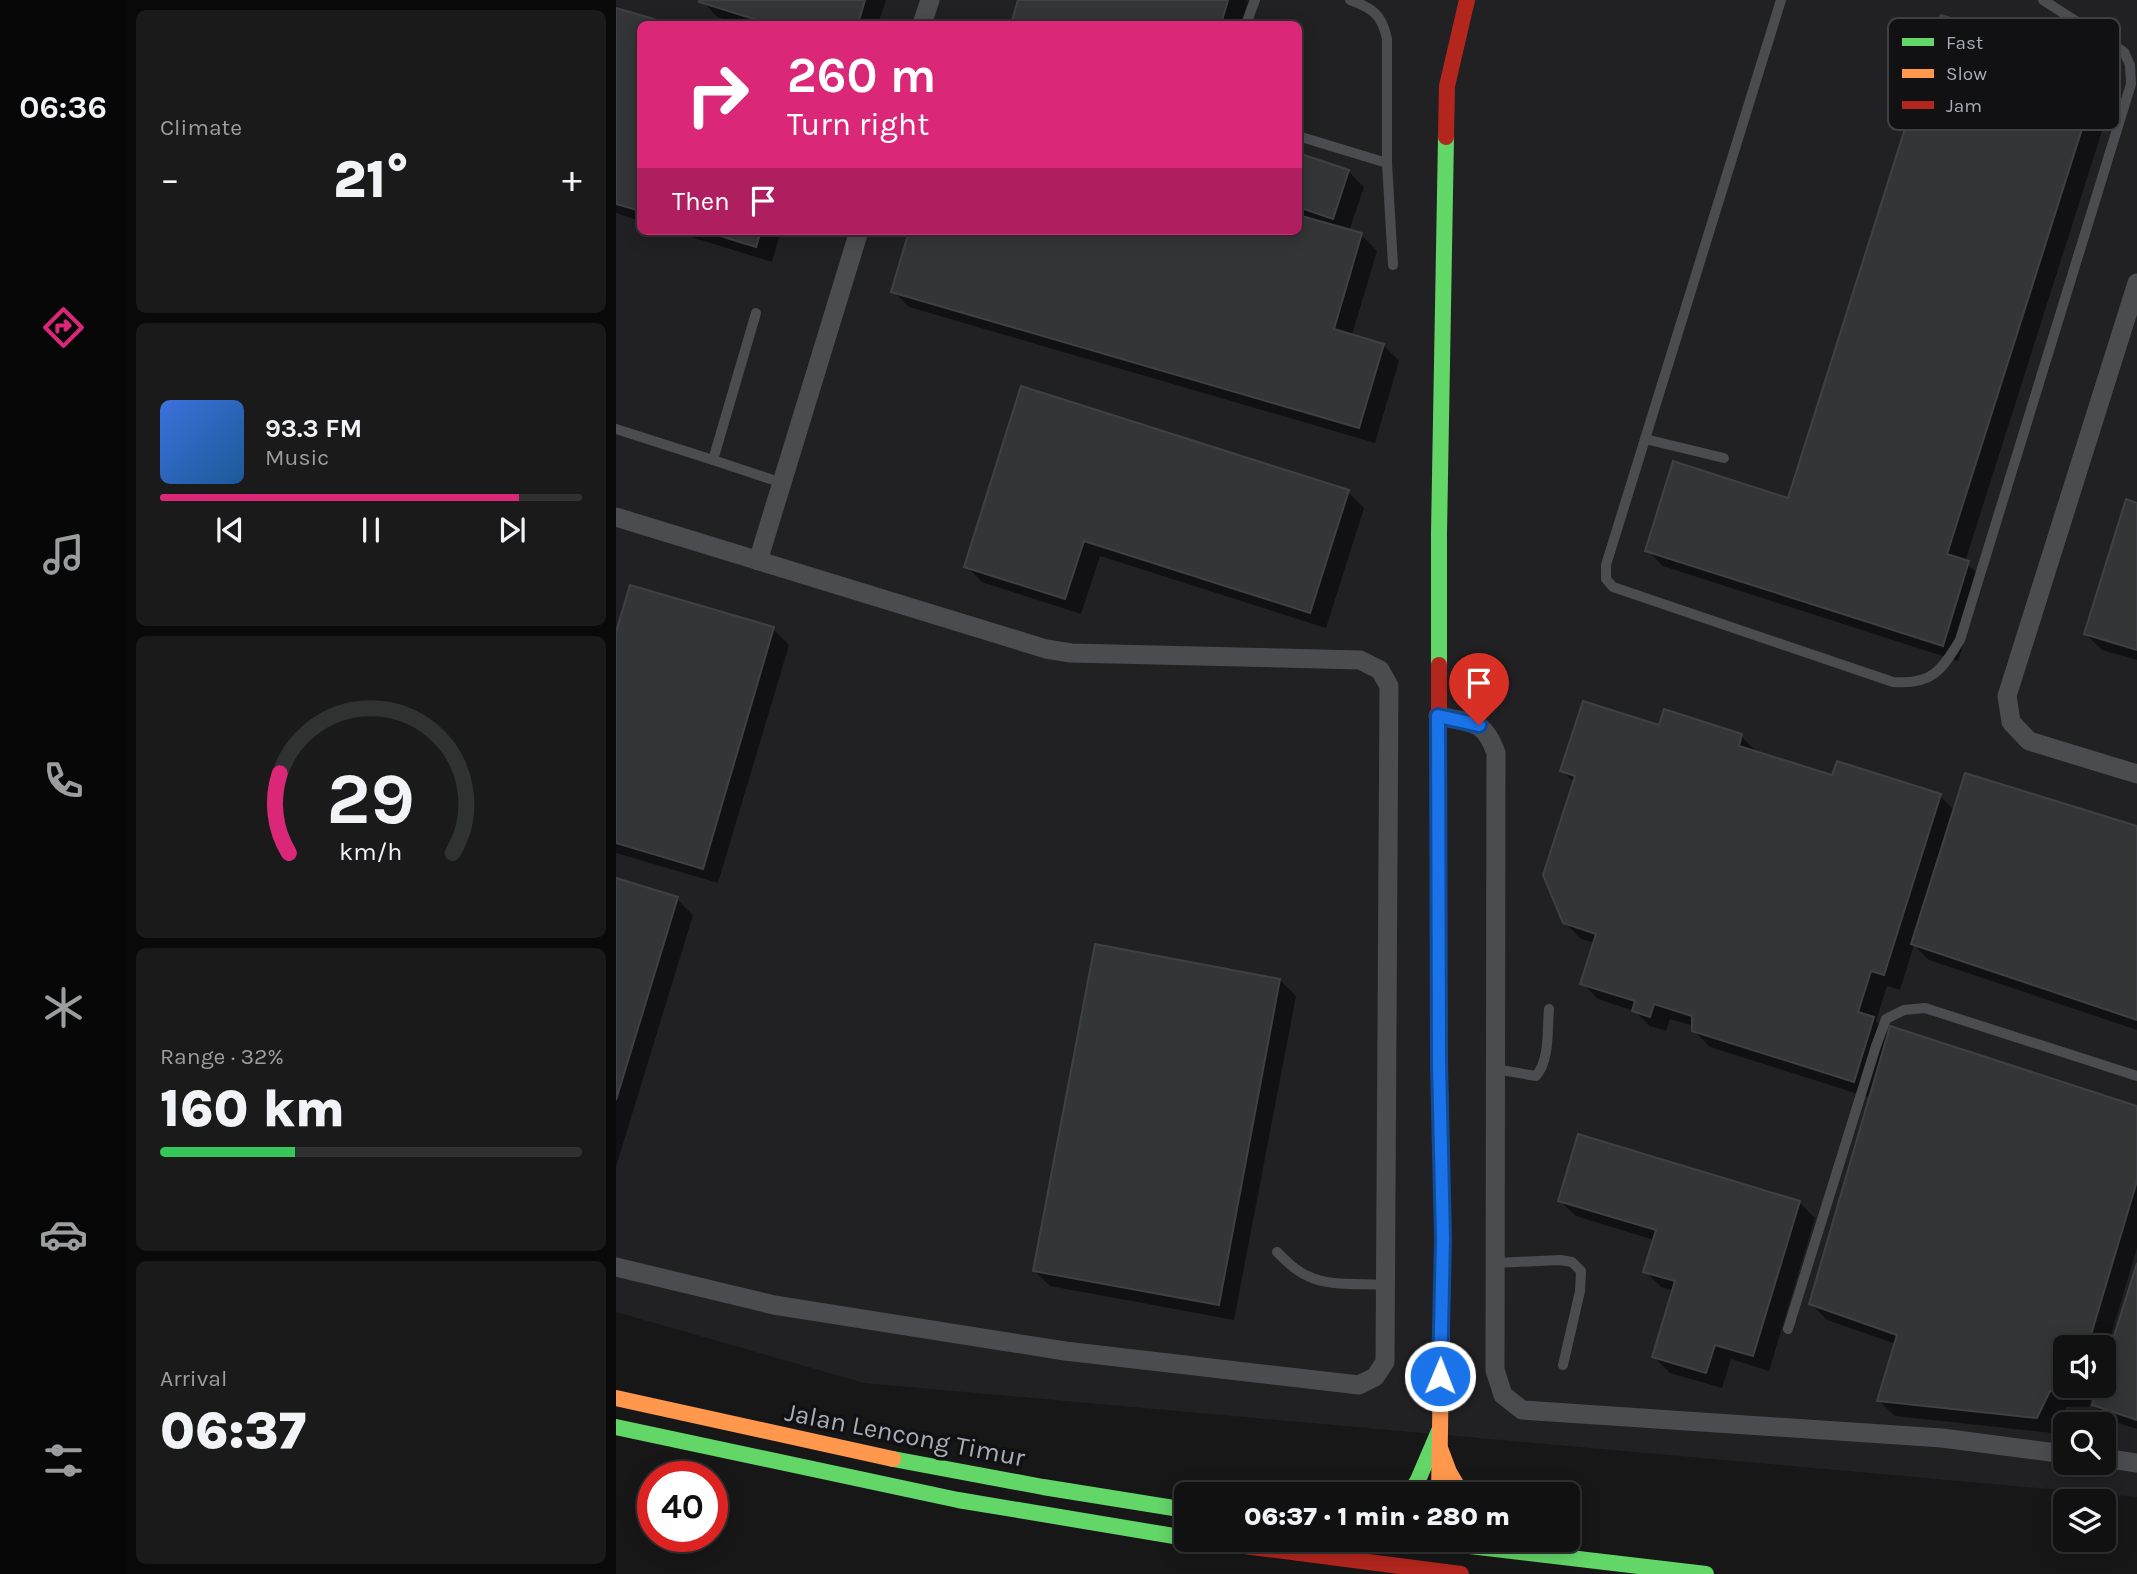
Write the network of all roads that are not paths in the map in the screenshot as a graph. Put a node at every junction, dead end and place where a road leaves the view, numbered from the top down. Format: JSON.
{"nodes":[{"id":1,"x":930,"y":0,"type":"edge"},
{"id":2,"x":1255,"y":0,"type":"edge"},
{"id":3,"x":1350,"y":0,"type":"edge"},
{"id":4,"x":1466,"y":0,"type":"edge"},
{"id":5,"x":1781,"y":0,"type":"edge"},
{"id":6,"x":2043,"y":0,"type":"edge"},
{"id":7,"x":2071,"y":18,"type":"edge"},
{"id":8,"x":923,"y":21,"type":"edge"},
{"id":9,"x":1247,"y":21,"type":"edge"},
{"id":10,"x":2120,"y":49,"type":"edge"},
{"id":11,"x":2120,"y":120,"type":"edge"},
{"id":12,"x":2117,"y":130,"type":"edge"},
{"id":13,"x":1302,"y":137,"type":"edge"},
{"id":14,"x":1387,"y":163,"type":"junction"},
{"id":15,"x":858,"y":235,"type":"edge"},
{"id":16,"x":1393,"y":265,"type":"dead end"},
{"id":17,"x":2137,"y":283,"type":"edge"},
{"id":18,"x":756,"y":313,"type":"dead end"},
{"id":19,"x":616,"y":429,"type":"edge"},
{"id":20,"x":1645,"y":439,"type":"junction"},
{"id":21,"x":1724,"y":458,"type":"dead end"},
{"id":22,"x":713,"y":460,"type":"junction"},
{"id":23,"x":782,"y":483,"type":"junction"},
{"id":24,"x":616,"y":517,"type":"edge"},
{"id":25,"x":758,"y":561,"type":"junction"},
{"id":26,"x":1438,"y":716,"type":"junction"},
{"id":27,"x":2137,"y":774,"type":"edge"},
{"id":28,"x":1549,"y":1009,"type":"dead end"},
{"id":29,"x":1495,"y":1069,"type":"junction"},
{"id":30,"x":2137,"y":1076,"type":"edge"},
{"id":31,"x":1277,"y":1252,"type":"dead end"},
{"id":32,"x":1495,"y":1263,"type":"junction"},
{"id":33,"x":616,"y":1267,"type":"edge"},
{"id":34,"x":1385,"y":1285,"type":"junction"},
{"id":35,"x":1788,"y":1329,"type":"dead end"},
{"id":36,"x":1563,"y":1365,"type":"dead end"},
{"id":37,"x":616,"y":1398,"type":"edge"},
{"id":38,"x":616,"y":1427,"type":"edge"},
{"id":39,"x":1440,"y":1440,"type":"junction"},
{"id":40,"x":2053,"y":1452,"type":"edge"},
{"id":41,"x":2116,"y":1460,"type":"edge"},
{"id":42,"x":2137,"y":1463,"type":"edge"},
{"id":43,"x":1417,"y":1482,"type":"edge"},
{"id":44,"x":1440,"y":1482,"type":"edge"},
{"id":45,"x":1455,"y":1482,"type":"edge"},
{"id":46,"x":1174,"y":1508,"type":"edge"},
{"id":47,"x":1174,"y":1536,"type":"edge"},
{"id":48,"x":1285,"y":1552,"type":"edge"},
{"id":49,"x":1439,"y":1552,"type":"edge"},
{"id":50,"x":1530,"y":1552,"type":"edge"},
{"id":51,"x":1543,"y":1552,"type":"edge"},
{"id":52,"x":1547,"y":1554,"type":"junction"},
{"id":53,"x":1321,"y":1557,"type":"junction"},
{"id":54,"x":1438,"y":1573,"type":"edge"},
{"id":55,"x":1358,"y":1574,"type":"edge"},
{"id":56,"x":1461,"y":1574,"type":"edge"},
{"id":57,"x":1706,"y":1574,"type":"edge"}],
"edges":[{"from":1,"to":8,"type":"street"},
{"from":2,"to":9,"type":"lane"},
{"from":3,"to":14,"type":"lane"},
{"from":4,"to":26,"type":"main road"},
{"from":5,"to":20,"type":"lane"},
{"from":6,"to":7,"type":"lane"},
{"from":10,"to":11,"type":"lane"},
{"from":12,"to":20,"type":"lane"},
{"from":13,"to":14,"type":"lane"},
{"from":14,"to":16,"type":"lane"},
{"from":15,"to":23,"type":"street"},
{"from":17,"to":27,"type":"street"},
{"from":18,"to":22,"type":"lane"},
{"from":19,"to":22,"type":"lane"},
{"from":20,"to":21,"type":"lane"},
{"from":22,"to":23,"type":"lane"},
{"from":23,"to":25,"type":"street"},
{"from":24,"to":25,"type":"street"},
{"from":25,"to":34,"type":"street"},
{"from":26,"to":29,"type":"street"},
{"from":26,"to":39,"type":"main road"},
{"from":28,"to":29,"type":"lane"},
{"from":29,"to":32,"type":"street"},
{"from":30,"to":35,"type":"lane"},
{"from":31,"to":34,"type":"lane"},
{"from":32,"to":36,"type":"lane"},
{"from":32,"to":40,"type":"street"},
{"from":33,"to":34,"type":"street"},
{"from":37,"to":46,"type":"main road","name":"Jalan Lencong Timur"},
{"from":38,"to":47,"type":"main road","name":"Jalan Lencong Timur"},
{"from":39,"to":43,"type":"main road"},
{"from":39,"to":44,"type":"main road"},
{"from":39,"to":45,"type":"main road"},
{"from":41,"to":42,"type":"street"},
{"from":48,"to":53,"type":"main road"},
{"from":49,"to":54,"type":"main road"},
{"from":50,"to":52,"type":"main road"},
{"from":51,"to":52,"type":"main road"},
{"from":52,"to":57,"type":"main road"},
{"from":53,"to":54,"type":"main road"},
{"from":53,"to":55,"type":"main road"},
{"from":54,"to":56,"type":"main road"}]}
